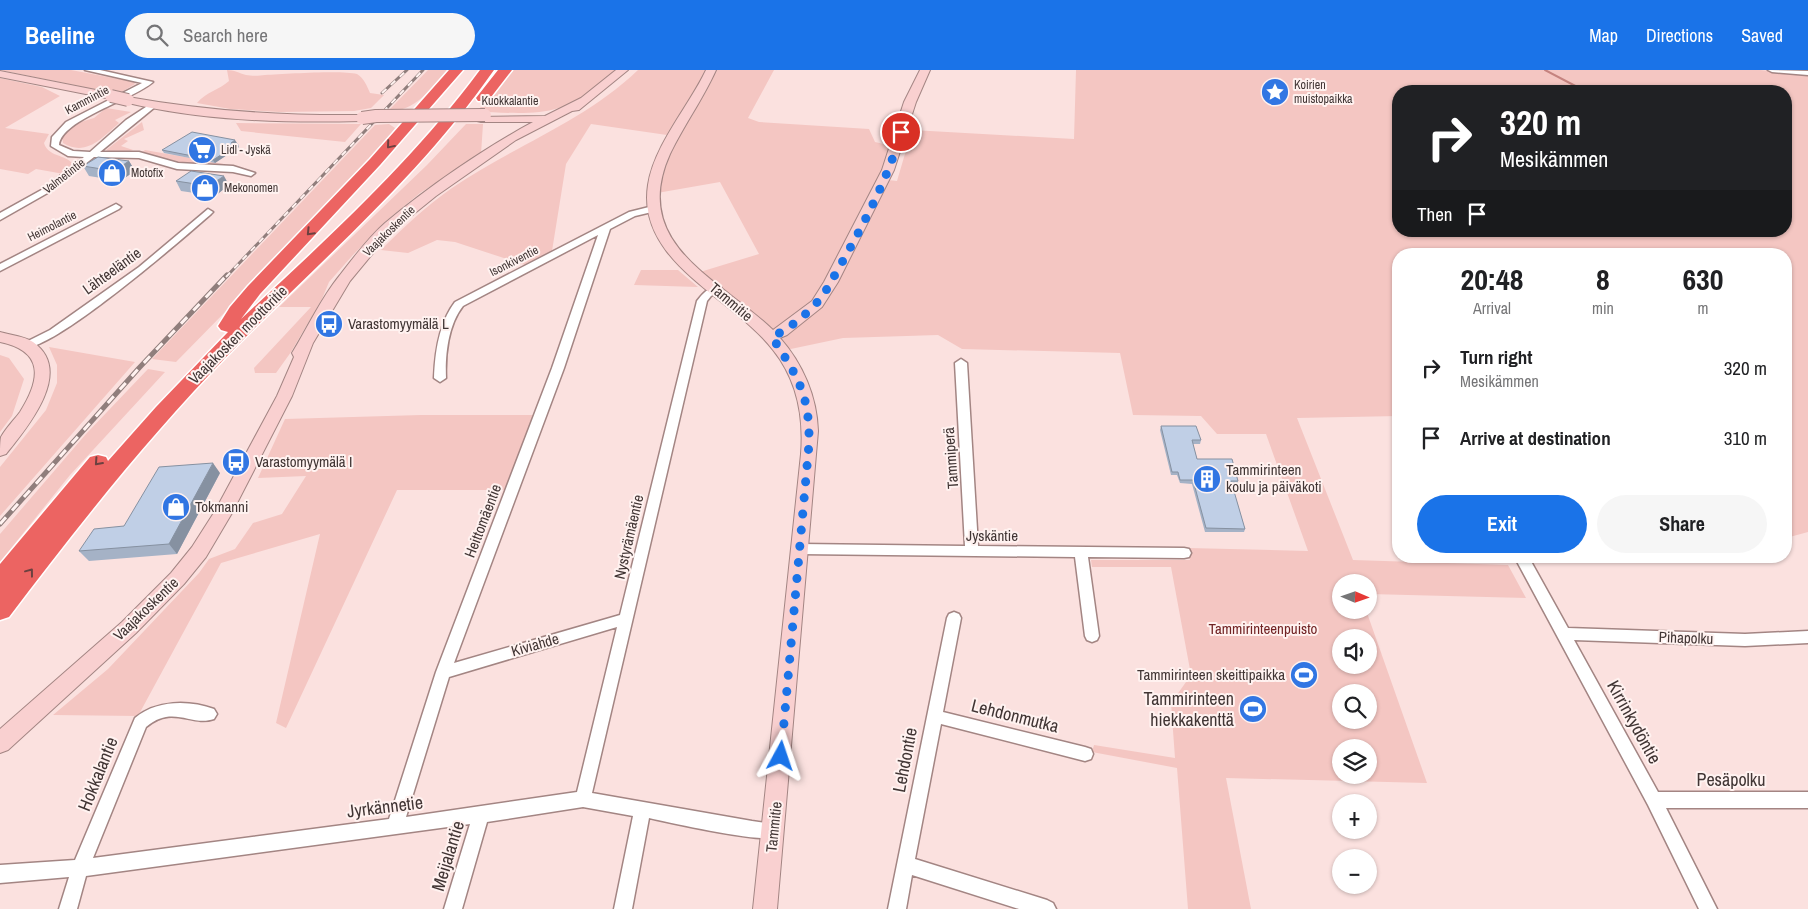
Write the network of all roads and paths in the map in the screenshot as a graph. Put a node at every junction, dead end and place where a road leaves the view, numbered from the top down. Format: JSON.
{"nodes":[{"id":1,"x":89,"y":70,"type":"edge"},
{"id":2,"x":456,"y":70,"type":"edge"},
{"id":3,"x":475,"y":70,"type":"edge"},
{"id":4,"x":487,"y":70,"type":"edge"},
{"id":5,"x":505,"y":70,"type":"edge"},
{"id":6,"x":623,"y":70,"type":"edge"},
{"id":7,"x":711,"y":70,"type":"edge"},
{"id":8,"x":925,"y":70,"type":"edge"},
{"id":9,"x":1772,"y":70,"type":"edge"},
{"id":10,"x":1808,"y":73,"type":"edge"},
{"id":11,"x":0,"y":74,"type":"edge"},
{"id":12,"x":157,"y":106,"type":"junction"},
{"id":13,"x":413,"y":117,"type":"junction"},
{"id":14,"x":551,"y":118,"type":"junction"},
{"id":15,"x":92,"y":154,"type":"junction"},
{"id":16,"x":250,"y":173,"type":"dead end"},
{"id":17,"x":385,"y":192,"type":"junction"},
{"id":18,"x":116,"y":207,"type":"dead end"},
{"id":19,"x":653,"y":209,"type":"junction"},
{"id":20,"x":208,"y":212,"type":"dead end"},
{"id":21,"x":0,"y":217,"type":"edge"},
{"id":22,"x":605,"y":229,"type":"junction"},
{"id":23,"x":0,"y":268,"type":"edge"},
{"id":24,"x":717,"y":289,"type":"junction"},
{"id":25,"x":228,"y":326,"type":"junction"},
{"id":26,"x":0,"y":337,"type":"edge"},
{"id":27,"x":772,"y":337,"type":"junction"},
{"id":28,"x":28,"y":345,"type":"junction"},
{"id":29,"x":961,"y":363,"type":"dead end"},
{"id":30,"x":440,"y":378,"type":"dead end"},
{"id":31,"x":0,"y":450,"type":"edge"},
{"id":32,"x":800,"y":550,"type":"junction"},
{"id":33,"x":972,"y":552,"type":"junction"},
{"id":34,"x":1081,"y":553,"type":"junction"},
{"id":35,"x":1184,"y":553,"type":"dead end"},
{"id":36,"x":1525,"y":563,"type":"edge"},
{"id":37,"x":0,"y":581,"type":"edge"},
{"id":38,"x":0,"y":610,"type":"edge"},
{"id":39,"x":954,"y":618,"type":"dead end"},
{"id":40,"x":626,"y":619,"type":"junction"},
{"id":41,"x":1563,"y":634,"type":"junction"},
{"id":42,"x":1092,"y":636,"type":"dead end"},
{"id":43,"x":1808,"y":637,"type":"edge"},
{"id":44,"x":443,"y":672,"type":"junction"},
{"id":45,"x":209,"y":714,"type":"dead end"},
{"id":46,"x":934,"y":716,"type":"junction"},
{"id":47,"x":0,"y":743,"type":"edge"},
{"id":48,"x":1086,"y":754,"type":"dead end"},
{"id":49,"x":583,"y":799,"type":"junction"},
{"id":50,"x":1654,"y":800,"type":"junction"},
{"id":51,"x":1808,"y":800,"type":"edge"},
{"id":52,"x":642,"y":810,"type":"junction"},
{"id":53,"x":482,"y":816,"type":"junction"},
{"id":54,"x":395,"y":826,"type":"junction"},
{"id":55,"x":774,"y":830,"type":"junction"},
{"id":56,"x":906,"y":865,"type":"junction"},
{"id":57,"x":80,"y":868,"type":"junction"},
{"id":58,"x":0,"y":874,"type":"edge"},
{"id":59,"x":68,"y":909,"type":"edge"},
{"id":60,"x":453,"y":909,"type":"edge"},
{"id":61,"x":623,"y":909,"type":"edge"},
{"id":62,"x":765,"y":909,"type":"edge"},
{"id":63,"x":897,"y":909,"type":"edge"},
{"id":64,"x":1047,"y":909,"type":"edge"},
{"id":65,"x":1708,"y":909,"type":"edge"}],
"edges":[{"from":1,"to":15,"type":"street","name":"Kammintie"},
{"from":2,"to":13,"type":"highway"},
{"from":3,"to":25,"type":"highway","name":"Vaajakosken moottoritie"},
{"from":4,"to":17,"type":"highway","name":"Vaajakosken moottoritie"},
{"from":5,"to":17,"type":"highway"},
{"from":6,"to":14,"type":"street","name":"Vaajakoskentie"},
{"from":7,"to":19,"type":"street","name":"Tammitie"},
{"from":8,"to":27,"type":"street"},
{"from":9,"to":10,"type":"street"},
{"from":11,"to":12,"type":"street","name":"Kuokkalantie","bridge":true},
{"from":12,"to":13,"type":"street","name":"Kuokkalantie","bridge":true},
{"from":12,"to":15,"type":"street","name":"Valmetintie"},
{"from":13,"to":14,"type":"street","name":"Kuokkalantie","bridge":true},
{"from":13,"to":25,"type":"highway","one_way":true},
{"from":14,"to":47,"type":"street","name":"Vaajakoskentie"},
{"from":15,"to":16,"type":"street"},
{"from":15,"to":21,"type":"street","name":"Valmetintie"},
{"from":38,"to":17,"type":"highway","name":"Vaajakosken moottoritie","one_way":true},
{"from":18,"to":23,"type":"street","name":"Heimolantie"},
{"from":19,"to":22,"type":"street","name":"Isonkiventie"},
{"from":19,"to":24,"type":"street","name":"Tammitie"},
{"from":20,"to":28,"type":"street","name":"Lähteeläntie"},
{"from":22,"to":30,"type":"street","name":"Isonkiventie"},
{"from":22,"to":44,"type":"street","name":"Heittomäentie"},
{"from":24,"to":27,"type":"street","name":"Tammitie"},
{"from":24,"to":40,"type":"street","name":"Nystyrämäentie"},
{"from":25,"to":37,"type":"highway","name":"Vaajakosken moottoritie","one_way":true},
{"from":26,"to":28,"type":"street"},
{"from":27,"to":32,"type":"street","name":"Tammitie"},
{"from":28,"to":31,"type":"street"},
{"from":29,"to":33,"type":"street","name":"Tammiperä"},
{"from":32,"to":33,"type":"street","name":"Jyskäntie"},
{"from":32,"to":55,"type":"street","name":"Tammitie"},
{"from":33,"to":34,"type":"street","name":"Jyskäntie"},
{"from":34,"to":35,"type":"street","name":"Jyskäntie"},
{"from":34,"to":42,"type":"street"},
{"from":36,"to":41,"type":"street","name":"Kirrinkydöntie"},
{"from":39,"to":46,"type":"street","name":"Lehdontie"},
{"from":40,"to":44,"type":"street","name":"Kiviahde"},
{"from":40,"to":49,"type":"street","name":"Nystyrämäentie"},
{"from":41,"to":43,"type":"street","name":"Pihapolku"},
{"from":41,"to":50,"type":"street","name":"Kirrinkydöntie"},
{"from":44,"to":54,"type":"street","name":"Heittomäentie"},
{"from":45,"to":57,"type":"street","name":"Hokkalantie"},
{"from":46,"to":48,"type":"street","name":"Lehdonmutka"},
{"from":46,"to":56,"type":"street","name":"Lehdontie"},
{"from":49,"to":52,"type":"street","name":"Jyrkännetie"},
{"from":49,"to":53,"type":"street","name":"Jyrkännetie"},
{"from":50,"to":51,"type":"street","name":"Pesäpolku"},
{"from":50,"to":65,"type":"street","name":"Kirrinkydöntie"},
{"from":52,"to":55,"type":"street","name":"Jyrkännetie"},
{"from":52,"to":61,"type":"street"},
{"from":53,"to":54,"type":"street","name":"Jyrkännetie"},
{"from":53,"to":60,"type":"street","name":"Meijalantie"},
{"from":54,"to":57,"type":"street","name":"Jyrkännetie"},
{"from":55,"to":62,"type":"street","name":"Tammitie"},
{"from":56,"to":63,"type":"street","name":"Lehdontie"},
{"from":56,"to":64,"type":"street"},
{"from":57,"to":58,"type":"street","name":"Jyrkännetie"},
{"from":57,"to":59,"type":"street","name":"Hokkalantie"}]}
